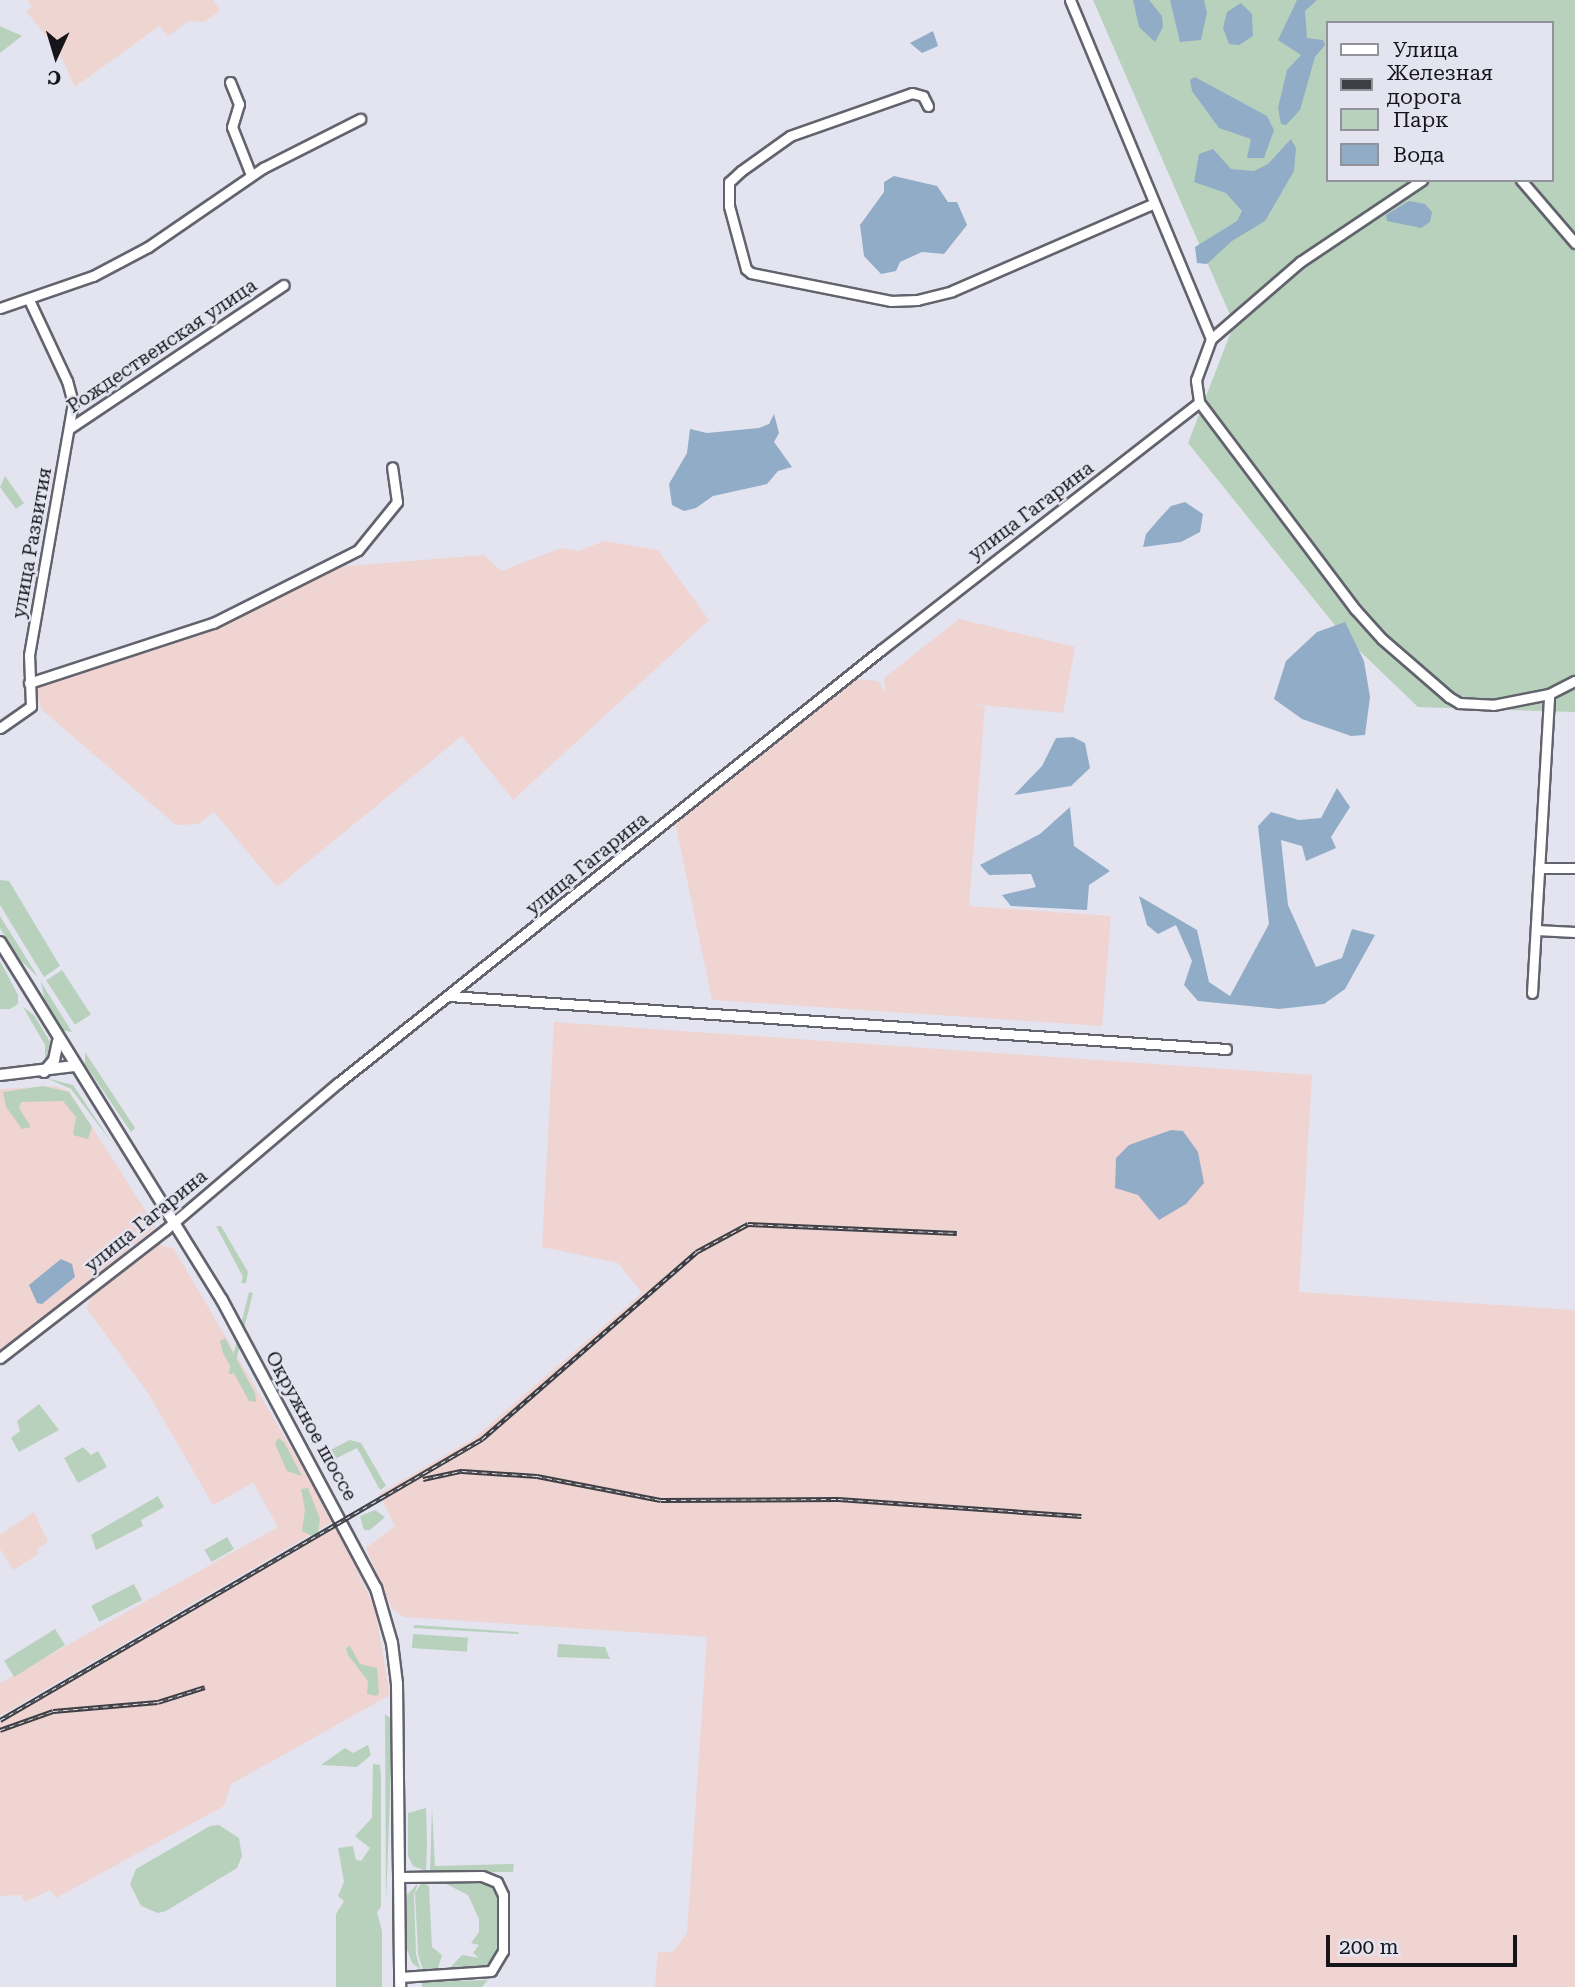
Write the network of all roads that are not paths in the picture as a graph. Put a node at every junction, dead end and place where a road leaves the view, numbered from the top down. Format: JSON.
{"nodes":[{"id":1,"x":1070,"y":0,"type":"edge"},
{"id":2,"x":230,"y":82,"type":"dead end"},
{"id":3,"x":928,"y":106,"type":"dead end"},
{"id":4,"x":360,"y":119,"type":"dead end"},
{"id":5,"x":251,"y":175,"type":"junction"},
{"id":6,"x":1419,"y":182,"type":"edge"},
{"id":7,"x":1523,"y":182,"type":"edge"},
{"id":8,"x":1154,"y":202,"type":"junction"},
{"id":9,"x":1575,"y":243,"type":"edge"},
{"id":10,"x":284,"y":285,"type":"dead end"},
{"id":11,"x":29,"y":300,"type":"junction"},
{"id":12,"x":0,"y":308,"type":"edge"},
{"id":13,"x":1211,"y":339,"type":"junction"},
{"id":14,"x":1199,"y":402,"type":"junction"},
{"id":15,"x":70,"y":428,"type":"junction"},
{"id":16,"x":392,"y":467,"type":"dead end"},
{"id":17,"x":1575,"y":681,"type":"edge"},
{"id":18,"x":29,"y":683,"type":"junction"},
{"id":19,"x":1549,"y":694,"type":"junction"},
{"id":20,"x":0,"y":727,"type":"edge"},
{"id":21,"x":1575,"y":868,"type":"edge"},
{"id":22,"x":1539,"y":869,"type":"junction"},
{"id":23,"x":1536,"y":930,"type":"junction"},
{"id":24,"x":1575,"y":932,"type":"edge"},
{"id":25,"x":0,"y":942,"type":"edge"},
{"id":26,"x":1532,"y":993,"type":"dead end"},
{"id":27,"x":449,"y":996,"type":"junction"},
{"id":28,"x":58,"y":1041,"type":"junction"},
{"id":29,"x":1226,"y":1049,"type":"dead end"},
{"id":30,"x":74,"y":1066,"type":"junction"},
{"id":31,"x":44,"y":1072,"type":"junction"},
{"id":32,"x":0,"y":1075,"type":"edge"},
{"id":33,"x":175,"y":1222,"type":"junction"},
{"id":34,"x":0,"y":1358,"type":"edge"},
{"id":35,"x":400,"y":1877,"type":"junction"},
{"id":36,"x":400,"y":1982,"type":"edge"}],
"edges":[{"from":1,"to":8,"type":"street"},
{"from":2,"to":5,"type":"street"},
{"from":3,"to":8,"type":"street"},
{"from":4,"to":5,"type":"street"},
{"from":5,"to":11,"type":"street"},
{"from":6,"to":13,"type":"street"},
{"from":7,"to":9,"type":"street"},
{"from":8,"to":13,"type":"street"},
{"from":10,"to":15,"type":"street","name":"Рождественская улица"},
{"from":11,"to":12,"type":"street"},
{"from":11,"to":15,"type":"street","name":"Рождественская улица"},
{"from":13,"to":14,"type":"street"},
{"from":14,"to":19,"type":"street"},
{"from":14,"to":27,"type":"street","name":"улица Гагарина"},
{"from":15,"to":18,"type":"street","name":"улица Развития"},
{"from":16,"to":18,"type":"street"},
{"from":17,"to":19,"type":"street"},
{"from":18,"to":20,"type":"street","name":"улица Развития"},
{"from":19,"to":22,"type":"street"},
{"from":21,"to":22,"type":"street"},
{"from":22,"to":23,"type":"street"},
{"from":23,"to":24,"type":"street"},
{"from":23,"to":26,"type":"street"},
{"from":25,"to":28,"type":"main road","name":"Окружное шоссе"},
{"from":27,"to":29,"type":"street"},
{"from":27,"to":33,"type":"street","name":"улица Гагарина"},
{"from":28,"to":30,"type":"main road","name":"Окружное шоссе"},
{"from":28,"to":31,"type":"main road"},
{"from":30,"to":31,"type":"main road"},
{"from":30,"to":33,"type":"main road","name":"Окружное шоссе"},
{"from":31,"to":32,"type":"main road"},
{"from":33,"to":34,"type":"street","name":"улица Гагарина"},
{"from":33,"to":35,"type":"main road","name":"Окружное шоссе"},
{"from":35,"to":36,"type":"main road","name":"Окружное шоссе"},
{"from":35,"to":36,"type":"street"}]}
